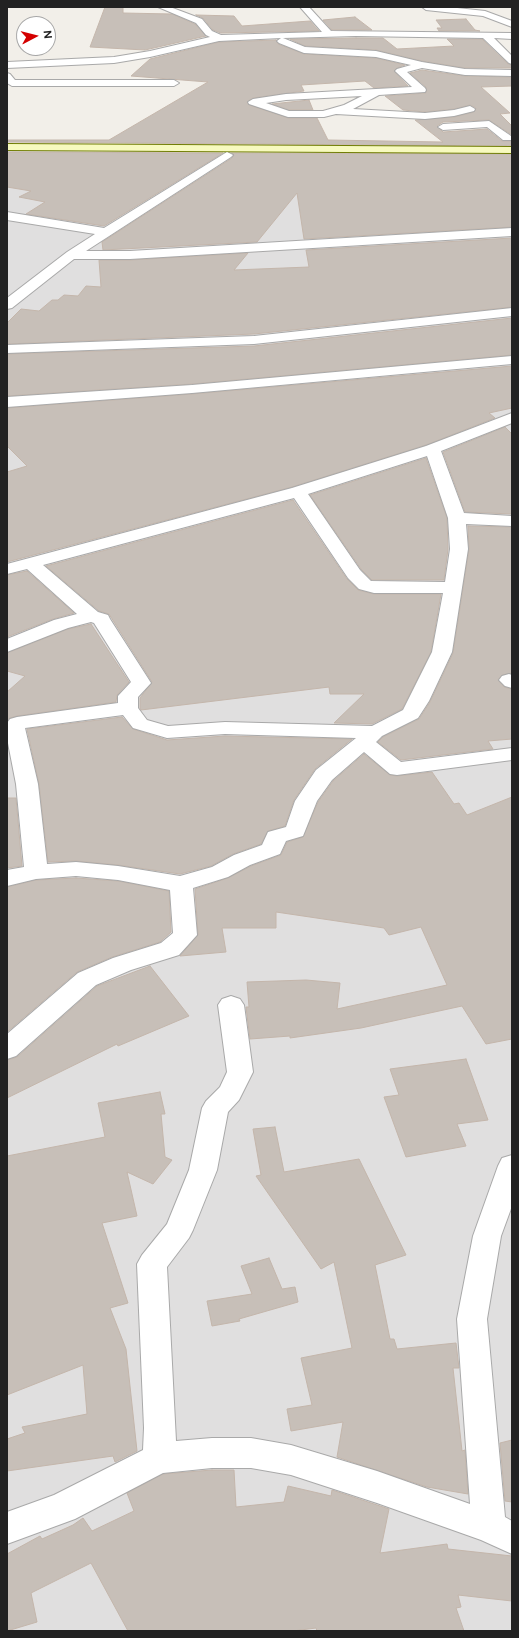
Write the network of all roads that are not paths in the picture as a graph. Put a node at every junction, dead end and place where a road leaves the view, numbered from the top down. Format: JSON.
{"nodes":[{"id":1,"x":162,"y":7,"type":"edge"},
{"id":2,"x":304,"y":7,"type":"edge"},
{"id":3,"x":426,"y":7,"type":"edge"},
{"id":4,"x":512,"y":24,"type":"edge"},
{"id":5,"x":328,"y":34,"type":"junction"},
{"id":6,"x":269,"y":36,"type":"junction"},
{"id":7,"x":486,"y":36,"type":"junction"},
{"id":8,"x":512,"y":36,"type":"edge"},
{"id":9,"x":219,"y":38,"type":"junction"},
{"id":10,"x":512,"y":61,"type":"edge"},
{"id":11,"x":7,"y":65,"type":"edge"},
{"id":12,"x":422,"y":65,"type":"junction"},
{"id":13,"x":512,"y":74,"type":"edge"},
{"id":14,"x":7,"y":76,"type":"edge"},
{"id":15,"x":174,"y":83,"type":"dead end"},
{"id":16,"x":376,"y":93,"type":"junction"},
{"id":17,"x":470,"y":109,"type":"dead end"},
{"id":18,"x":334,"y":111,"type":"junction"},
{"id":19,"x":425,"y":116,"type":"junction"},
{"id":20,"x":443,"y":127,"type":"junction"},
{"id":21,"x":448,"y":138,"type":"dead end"},
{"id":22,"x":507,"y":138,"type":"dead end"},
{"id":23,"x":7,"y":146,"type":"edge"},
{"id":24,"x":512,"y":150,"type":"edge"},
{"id":25,"x":7,"y":154,"type":"edge"},
{"id":26,"x":227,"y":155,"type":"junction"},
{"id":27,"x":512,"y":157,"type":"edge"},
{"id":28,"x":7,"y":216,"type":"edge"},
{"id":29,"x":105,"y":232,"type":"junction"},
{"id":30,"x":512,"y":232,"type":"edge"},
{"id":31,"x":71,"y":255,"type":"junction"},
{"id":32,"x":7,"y":305,"type":"edge"},
{"id":33,"x":512,"y":312,"type":"edge"},
{"id":34,"x":7,"y":349,"type":"edge"},
{"id":35,"x":512,"y":360,"type":"edge"},
{"id":36,"x":7,"y":402,"type":"edge"},
{"id":37,"x":512,"y":418,"type":"edge"},
{"id":38,"x":432,"y":449,"type":"junction"},
{"id":39,"x":298,"y":492,"type":"junction"},
{"id":40,"x":457,"y":518,"type":"junction"},
{"id":41,"x":512,"y":521,"type":"edge"},
{"id":42,"x":15,"y":564,"type":"edge"},
{"id":43,"x":454,"y":587,"type":"junction"},
{"id":44,"x":90,"y":616,"type":"junction"},
{"id":45,"x":7,"y":646,"type":"edge"},
{"id":46,"x":128,"y":708,"type":"junction"},
{"id":47,"x":370,"y":737,"type":"junction"},
{"id":48,"x":512,"y":754,"type":"edge"},
{"id":49,"x":36,"y":872,"type":"junction"},
{"id":50,"x":7,"y":878,"type":"edge"},
{"id":51,"x":181,"y":884,"type":"junction"},
{"id":52,"x":231,"y":1005,"type":"dead end"},
{"id":53,"x":7,"y":1049,"type":"edge"},
{"id":54,"x":512,"y":1166,"type":"edge"},
{"id":55,"x":506,"y":1204,"type":"edge"},
{"id":56,"x":159,"y":1458,"type":"junction"},
{"id":57,"x":7,"y":1528,"type":"edge"},
{"id":58,"x":500,"y":1533,"type":"edge"}],
"edges":[{"from":1,"to":9,"type":"street"},
{"from":2,"to":5,"type":"street"},
{"from":3,"to":4,"type":"street"},
{"from":5,"to":6,"type":"street"},
{"from":5,"to":7,"type":"street"},
{"from":6,"to":9,"type":"street"},
{"from":6,"to":12,"type":"street"},
{"from":7,"to":8,"type":"street"},
{"from":7,"to":10,"type":"street"},
{"from":9,"to":11,"type":"street"},
{"from":12,"to":13,"type":"street"},
{"from":12,"to":16,"type":"street"},
{"from":14,"to":15,"type":"street"},
{"from":16,"to":18,"type":"street"},
{"from":16,"to":18,"type":"street"},
{"from":17,"to":19,"type":"street"},
{"from":18,"to":19,"type":"street"},
{"from":19,"to":20,"type":"street"},
{"from":20,"to":21,"type":"street"},
{"from":20,"to":22,"type":"street"},
{"from":23,"to":24,"type":"main road"},
{"from":25,"to":26,"type":"main road"},
{"from":26,"to":27,"type":"main road"},
{"from":26,"to":29,"type":"street"},
{"from":28,"to":29,"type":"street"},
{"from":29,"to":31,"type":"street"},
{"from":30,"to":31,"type":"street"},
{"from":31,"to":32,"type":"street"},
{"from":33,"to":34,"type":"street"},
{"from":35,"to":36,"type":"street"},
{"from":37,"to":38,"type":"street"},
{"from":38,"to":39,"type":"street"},
{"from":38,"to":40,"type":"street"},
{"from":39,"to":42,"type":"street"},
{"from":39,"to":43,"type":"street"},
{"from":40,"to":41,"type":"street"},
{"from":40,"to":43,"type":"street"},
{"from":42,"to":44,"type":"street"},
{"from":43,"to":47,"type":"street"},
{"from":44,"to":45,"type":"street"},
{"from":44,"to":46,"type":"street"},
{"from":46,"to":47,"type":"street"},
{"from":46,"to":49,"type":"street"},
{"from":47,"to":48,"type":"street"},
{"from":47,"to":51,"type":"street"},
{"from":49,"to":50,"type":"street"},
{"from":49,"to":51,"type":"street"},
{"from":51,"to":53,"type":"street"},
{"from":52,"to":56,"type":"street"},
{"from":54,"to":55,"type":"street"},
{"from":55,"to":58,"type":"street"},
{"from":56,"to":57,"type":"street"},
{"from":56,"to":58,"type":"street"}]}
